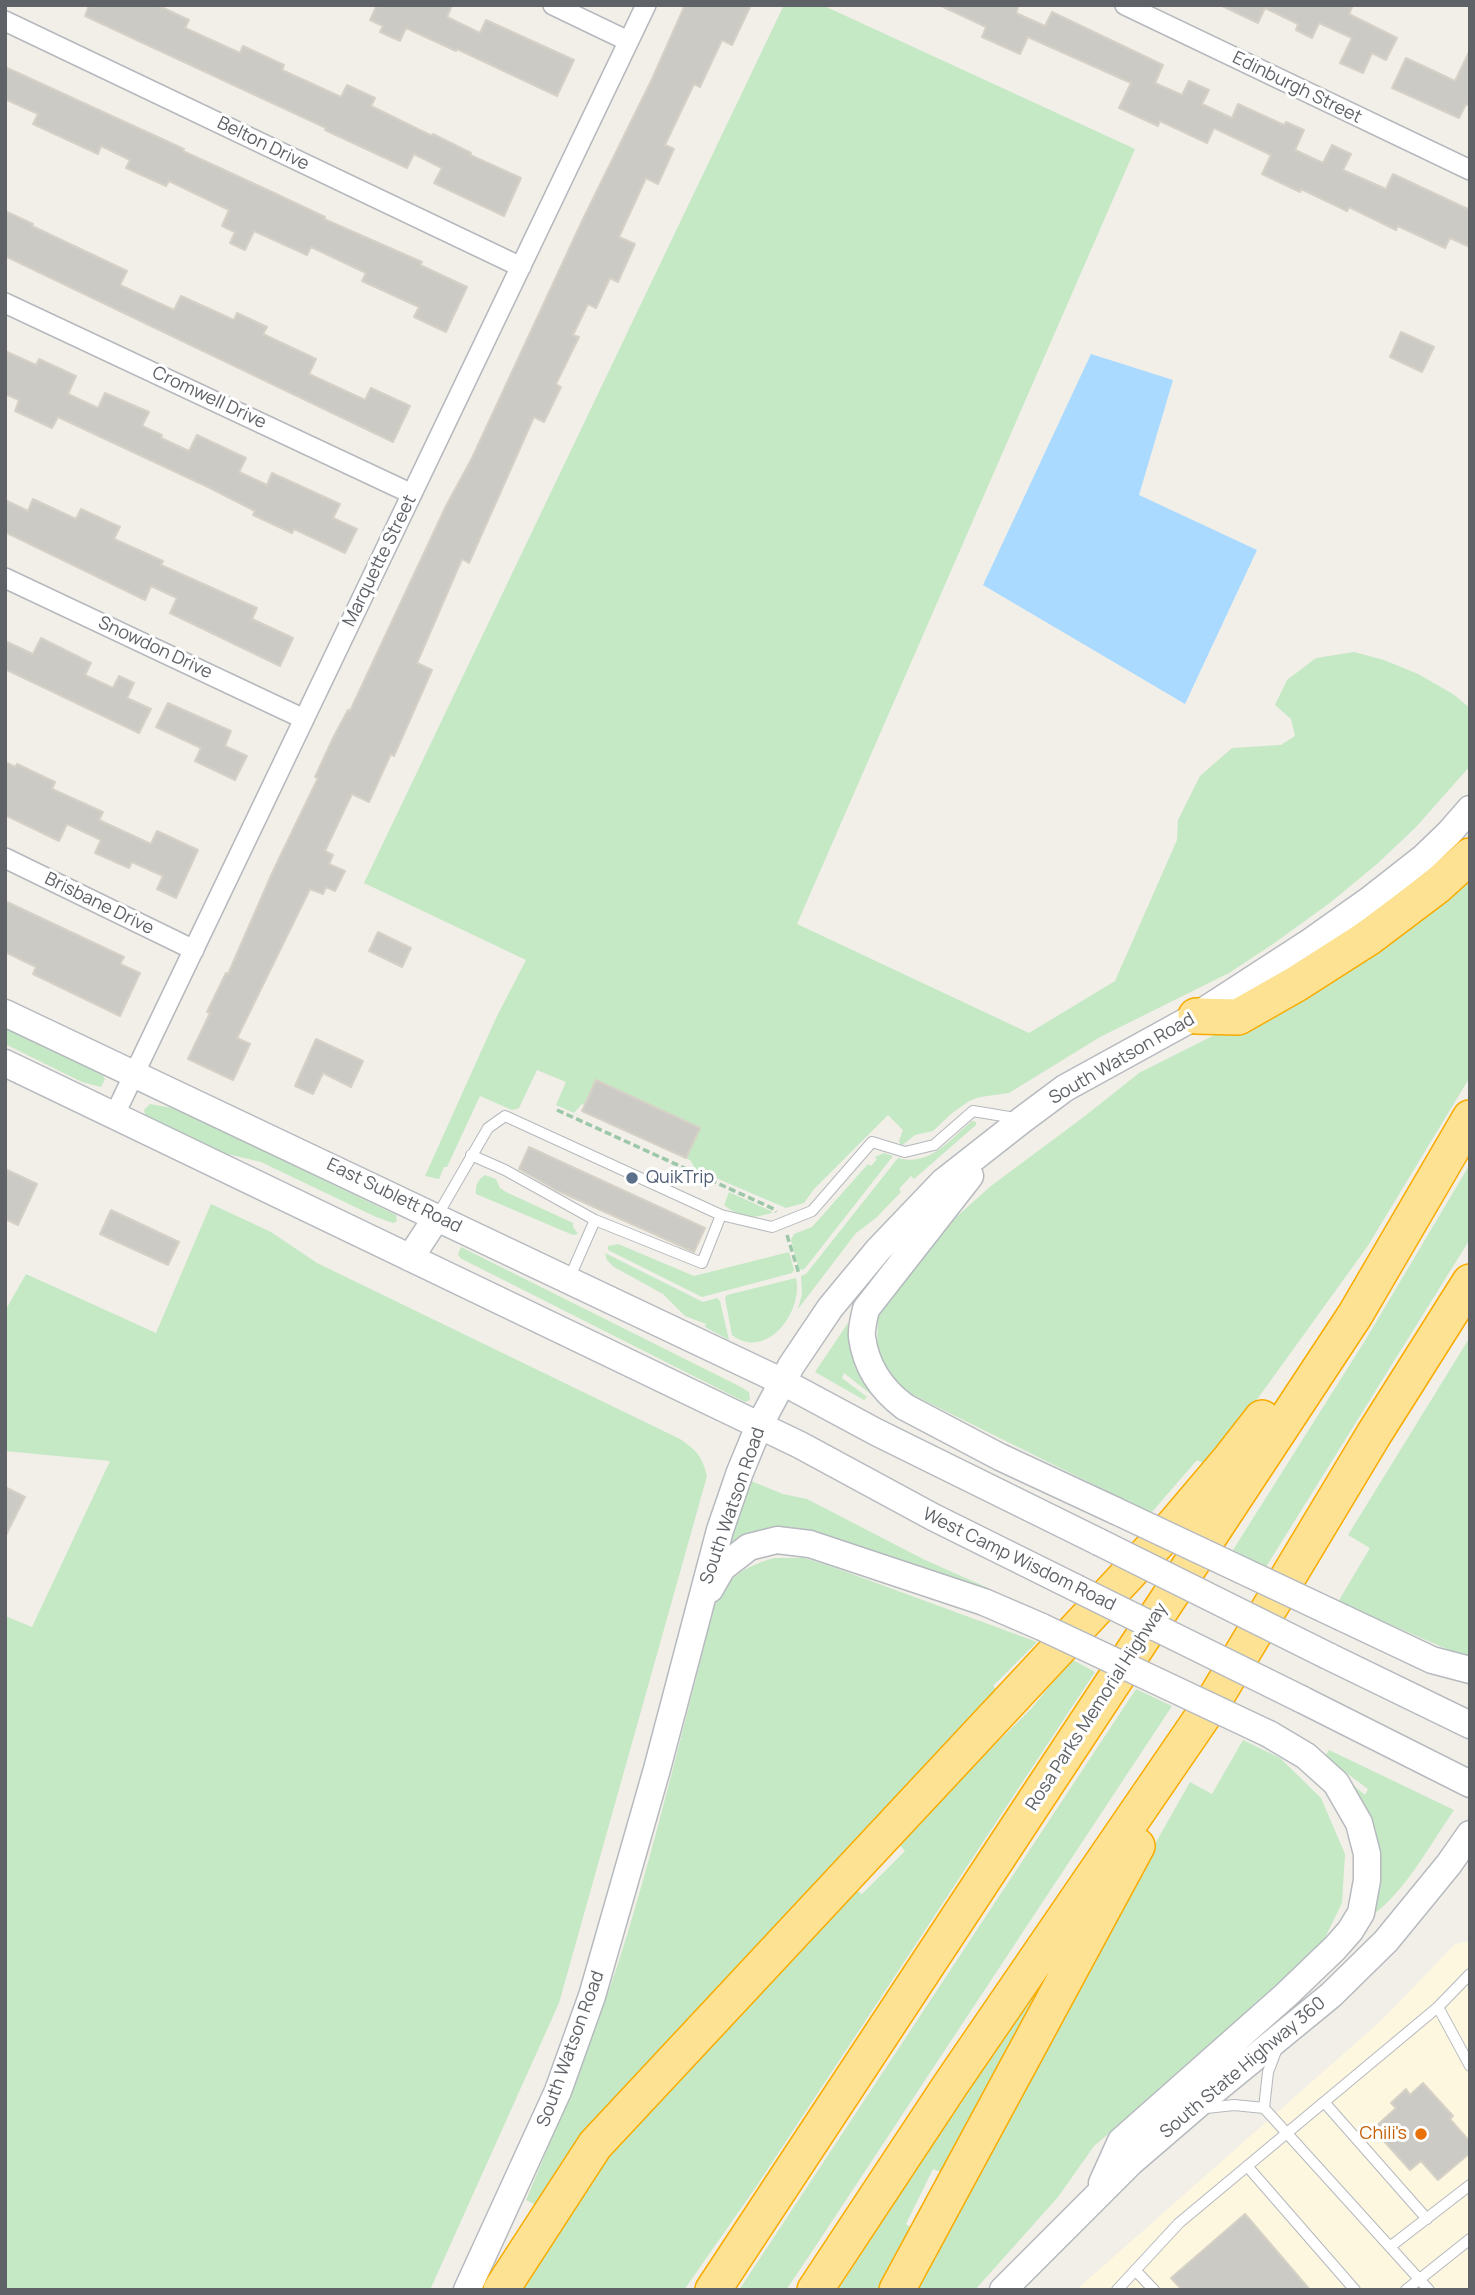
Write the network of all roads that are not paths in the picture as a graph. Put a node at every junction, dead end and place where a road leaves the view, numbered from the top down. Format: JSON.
{"nodes":[{"id":1,"x":553,"y":5,"type":"edge"},
{"id":2,"x":646,"y":5,"type":"edge"},
{"id":3,"x":1125,"y":5,"type":"edge"},
{"id":4,"x":5,"y":21,"type":"edge"},
{"id":5,"x":628,"y":41,"type":"junction"},
{"id":6,"x":1470,"y":170,"type":"edge"},
{"id":7,"x":521,"y":267,"type":"junction"},
{"id":8,"x":5,"y":303,"type":"edge"},
{"id":9,"x":412,"y":494,"type":"junction"},
{"id":10,"x":5,"y":578,"type":"edge"},
{"id":11,"x":304,"y":719,"type":"junction"},
{"id":12,"x":1470,"y":809,"type":"edge"},
{"id":13,"x":1470,"y":856,"type":"edge"},
{"id":14,"x":5,"y":858,"type":"edge"},
{"id":15,"x":194,"y":950,"type":"junction"},
{"id":16,"x":5,"y":1013,"type":"edge"},
{"id":17,"x":1196,"y":1016,"type":"junction"},
{"id":18,"x":5,"y":1063,"type":"edge"},
{"id":19,"x":135,"y":1072,"type":"junction"},
{"id":20,"x":114,"y":1116,"type":"junction"},
{"id":21,"x":1470,"y":1118,"type":"edge"},
{"id":22,"x":1022,"y":1120,"type":"junction"},
{"id":23,"x":996,"y":1142,"type":"junction"},
{"id":24,"x":471,"y":1154,"type":"junction"},
{"id":25,"x":721,"y":1216,"type":"junction"},
{"id":26,"x":437,"y":1217,"type":"junction"},
{"id":27,"x":595,"y":1220,"type":"junction"},
{"id":28,"x":410,"y":1258,"type":"junction"},
{"id":29,"x":568,"y":1280,"type":"junction"},
{"id":30,"x":1470,"y":1282,"type":"edge"},
{"id":31,"x":1355,"y":1315,"type":"junction"},
{"id":32,"x":783,"y":1382,"type":"junction"},
{"id":33,"x":759,"y":1426,"type":"junction"},
{"id":34,"x":700,"y":1606,"type":"junction"},
{"id":35,"x":1470,"y":1670,"type":"edge"},
{"id":36,"x":1216,"y":1697,"type":"junction"},
{"id":37,"x":1470,"y":1725,"type":"edge"},
{"id":38,"x":1470,"y":1784,"type":"edge"},
{"id":39,"x":1470,"y":1834,"type":"edge"},
{"id":40,"x":1470,"y":1974,"type":"edge"},
{"id":41,"x":1438,"y":2007,"type":"junction"},
{"id":42,"x":1285,"y":2032,"type":"junction"},
{"id":43,"x":1470,"y":2066,"type":"edge"},
{"id":44,"x":1324,"y":2102,"type":"junction"},
{"id":45,"x":1264,"y":2108,"type":"junction"},
{"id":46,"x":1191,"y":2110,"type":"junction"},
{"id":47,"x":1287,"y":2133,"type":"junction"},
{"id":48,"x":1247,"y":2166,"type":"junction"},
{"id":49,"x":1470,"y":2186,"type":"edge"},
{"id":50,"x":1097,"y":2194,"type":"junction"},
{"id":51,"x":1427,"y":2219,"type":"junction"},
{"id":52,"x":1470,"y":2239,"type":"edge"},
{"id":53,"x":1391,"y":2246,"type":"junction"},
{"id":54,"x":1135,"y":2270,"type":"junction"},
{"id":55,"x":1420,"y":2278,"type":"junction"},
{"id":56,"x":467,"y":2290,"type":"edge"},
{"id":57,"x":501,"y":2290,"type":"edge"},
{"id":58,"x":713,"y":2290,"type":"edge"},
{"id":59,"x":815,"y":2290,"type":"edge"},
{"id":60,"x":897,"y":2290,"type":"edge"},
{"id":61,"x":1003,"y":2290,"type":"edge"},
{"id":62,"x":1117,"y":2290,"type":"edge"},
{"id":63,"x":1154,"y":2290,"type":"edge"},
{"id":64,"x":1355,"y":2290,"type":"edge"},
{"id":65,"x":1406,"y":2290,"type":"edge"},
{"id":66,"x":1429,"y":2290,"type":"edge"}],
"edges":[{"from":1,"to":5,"type":"street"},
{"from":2,"to":5,"type":"street","name":"Marquette Street"},
{"from":3,"to":6,"type":"street","name":"Edinburgh Street"},
{"from":4,"to":7,"type":"street","name":"Belton Drive"},
{"from":5,"to":7,"type":"street","name":"Marquette Street"},
{"from":7,"to":9,"type":"street","name":"Marquette Street"},
{"from":8,"to":9,"type":"street","name":"Cromwell Drive"},
{"from":9,"to":11,"type":"street","name":"Marquette Street"},
{"from":10,"to":11,"type":"street","name":"Snowdon Drive"},
{"from":11,"to":15,"type":"street","name":"Marquette Street"},
{"from":12,"to":17,"type":"main road","name":"South Watson Road"},
{"from":13,"to":17,"type":"highway"},
{"from":14,"to":15,"type":"street","name":"Brisbane Drive"},
{"from":15,"to":19,"type":"street","name":"Marquette Street"},
{"from":16,"to":19,"type":"main road","name":"East Sublett Road"},
{"from":17,"to":22,"type":"main road","name":"South Watson Road"},
{"from":18,"to":20,"type":"main road"},
{"from":19,"to":20,"type":"street","name":"Marquette Street"},
{"from":19,"to":26,"type":"main road","name":"East Sublett Road"},
{"from":20,"to":28,"type":"main road"},
{"from":21,"to":31,"type":"highway","name":"Rosa Parks Memorial Highway"},
{"from":22,"to":23,"type":"main road","name":"South Watson Road"},
{"from":22,"to":25,"type":"lane"},
{"from":23,"to":32,"type":"main road","name":"South Watson Road"},
{"from":23,"to":35,"type":"main road","bridge":true},
{"from":24,"to":25,"type":"lane"},
{"from":24,"to":26,"type":"lane"},
{"from":24,"to":27,"type":"lane"},
{"from":25,"to":27,"type":"lane"},
{"from":26,"to":28,"type":"main road"},
{"from":26,"to":29,"type":"main road","name":"East Sublett Road"},
{"from":27,"to":29,"type":"lane"},
{"from":28,"to":33,"type":"main road"},
{"from":29,"to":32,"type":"main road","name":"East Sublett Road"},
{"from":30,"to":36,"type":"highway"},
{"from":31,"to":57,"type":"highway"},
{"from":31,"to":58,"type":"highway","name":"Rosa Parks Memorial Highway"},
{"from":32,"to":33,"type":"main road","name":"South Watson Road"},
{"from":32,"to":37,"type":"main road","bridge":true},
{"from":33,"to":34,"type":"main road","name":"South Watson Road"},
{"from":33,"to":38,"type":"main road","name":"West Camp Wisdom Road","bridge":true},
{"from":34,"to":50,"type":"main road","bridge":true},
{"from":34,"to":56,"type":"main road","name":"South Watson Road"},
{"from":36,"to":59,"type":"highway"},
{"from":36,"to":60,"type":"highway"},
{"from":39,"to":42,"type":"main road","name":"South State Highway 360"},
{"from":40,"to":41,"type":"lane"},
{"from":41,"to":43,"type":"lane"},
{"from":41,"to":44,"type":"lane"},
{"from":42,"to":45,"type":"lane"},
{"from":42,"to":46,"type":"main road","name":"South State Highway 360"},
{"from":44,"to":47,"type":"lane"},
{"from":44,"to":51,"type":"lane"},
{"from":45,"to":46,"type":"lane"},
{"from":45,"to":47,"type":"lane"},
{"from":46,"to":50,"type":"main road","name":"South State Highway 360"},
{"from":47,"to":48,"type":"lane"},
{"from":47,"to":53,"type":"lane"},
{"from":48,"to":54,"type":"lane"},
{"from":48,"to":64,"type":"lane"},
{"from":49,"to":51,"type":"lane"},
{"from":50,"to":61,"type":"main road","name":"South State Highway 360"},
{"from":51,"to":53,"type":"lane"},
{"from":52,"to":55,"type":"lane"},
{"from":53,"to":55,"type":"lane"},
{"from":54,"to":62,"type":"lane"},
{"from":54,"to":63,"type":"lane"},
{"from":55,"to":65,"type":"lane"},
{"from":55,"to":66,"type":"lane"}]}
